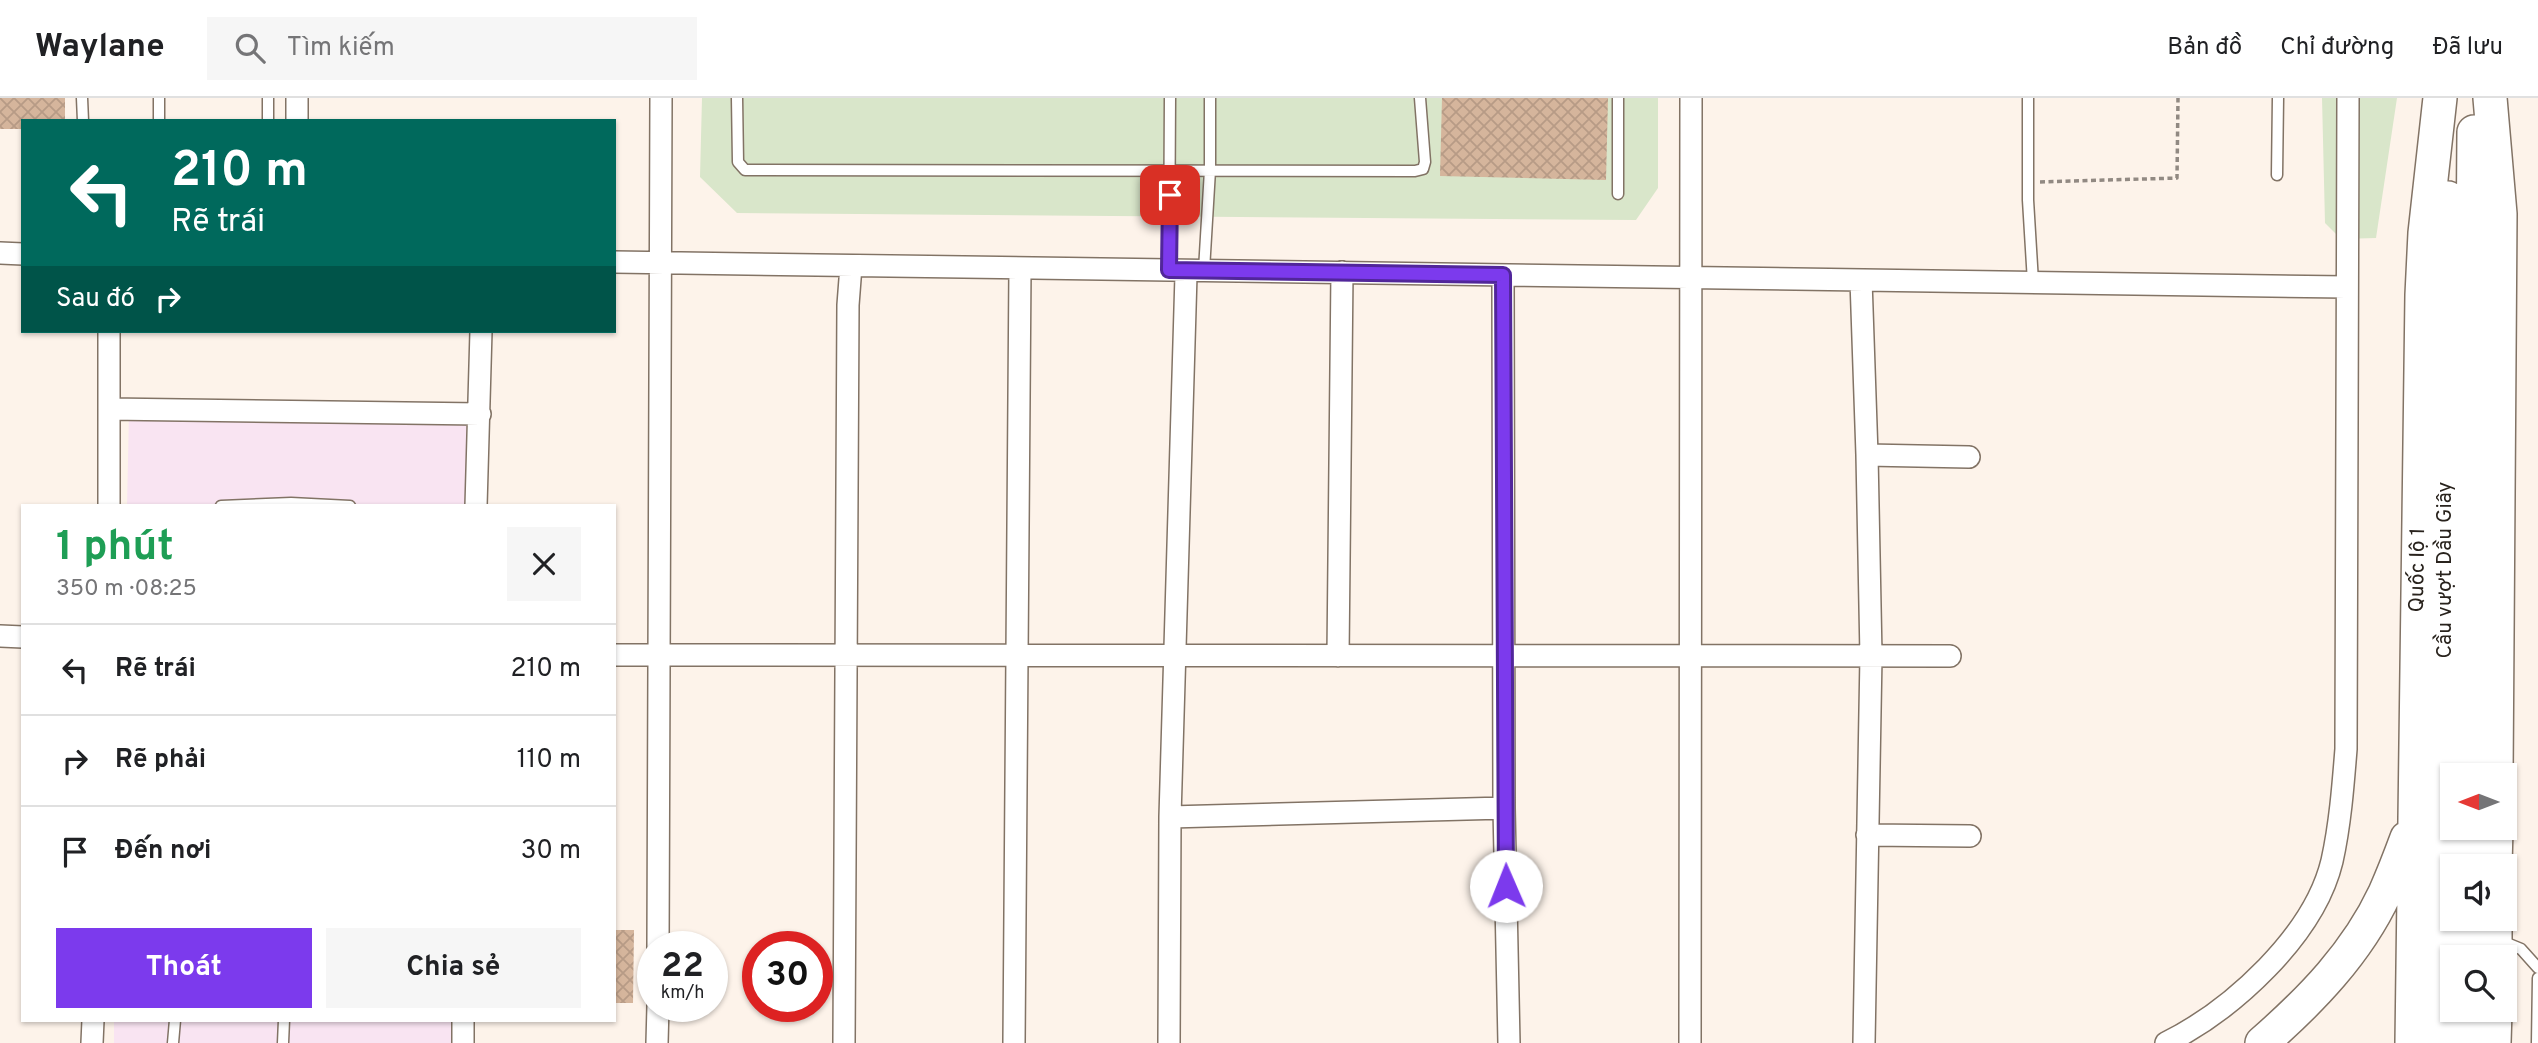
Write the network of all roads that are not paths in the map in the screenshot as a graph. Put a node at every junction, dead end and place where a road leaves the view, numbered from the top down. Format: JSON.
{"nodes":[{"id":1,"x":82,"y":98,"type":"edge"},
{"id":2,"x":159,"y":98,"type":"edge"},
{"id":3,"x":268,"y":98,"type":"edge"},
{"id":4,"x":297,"y":98,"type":"edge"},
{"id":5,"x":661,"y":98,"type":"edge"},
{"id":6,"x":737,"y":98,"type":"edge"},
{"id":7,"x":1170,"y":98,"type":"edge"},
{"id":8,"x":1210,"y":98,"type":"edge"},
{"id":9,"x":1420,"y":98,"type":"edge"},
{"id":10,"x":1618,"y":98,"type":"edge"},
{"id":11,"x":1691,"y":98,"type":"edge"},
{"id":12,"x":2028,"y":98,"type":"edge"},
{"id":13,"x":2278,"y":98,"type":"edge"},
{"id":14,"x":2348,"y":98,"type":"edge"},
{"id":15,"x":2440,"y":98,"type":"edge"},
{"id":16,"x":2449,"y":98,"type":"edge"},
{"id":17,"x":2475,"y":98,"type":"edge"},
{"id":18,"x":2490,"y":98,"type":"edge"},
{"id":19,"x":83,"y":119,"type":"edge"},
{"id":20,"x":159,"y":119,"type":"edge"},
{"id":21,"x":268,"y":119,"type":"edge"},
{"id":22,"x":297,"y":119,"type":"edge"},
{"id":23,"x":1170,"y":170,"type":"junction"},
{"id":24,"x":1210,"y":170,"type":"junction"},
{"id":25,"x":2277,"y":176,"type":"dead end"},
{"id":26,"x":1618,"y":194,"type":"dead end"},
{"id":27,"x":2460,"y":213,"type":"junction"},
{"id":28,"x":0,"y":253,"type":"edge"},
{"id":29,"x":21,"y":254,"type":"edge"},
{"id":30,"x":616,"y":262,"type":"edge"},
{"id":31,"x":660,"y":263,"type":"junction"},
{"id":32,"x":851,"y":265,"type":"junction"},
{"id":33,"x":1020,"y":268,"type":"junction"},
{"id":34,"x":1186,"y":272,"type":"junction"},
{"id":35,"x":1342,"y":272,"type":"junction"},
{"id":36,"x":1503,"y":275,"type":"junction"},
{"id":37,"x":1691,"y":277,"type":"junction"},
{"id":38,"x":1861,"y":279,"type":"junction"},
{"id":39,"x":2033,"y":282,"type":"junction"},
{"id":40,"x":2346,"y":287,"type":"junction"},
{"id":41,"x":108,"y":333,"type":"edge"},
{"id":42,"x":481,"y":333,"type":"edge"},
{"id":43,"x":109,"y":409,"type":"junction"},
{"id":44,"x":480,"y":415,"type":"junction"},
{"id":45,"x":1867,"y":455,"type":"junction"},
{"id":46,"x":1969,"y":457,"type":"dead end"},
{"id":47,"x":109,"y":504,"type":"edge"},
{"id":48,"x":476,"y":504,"type":"edge"},
{"id":49,"x":0,"y":636,"type":"edge"},
{"id":50,"x":21,"y":637,"type":"edge"},
{"id":51,"x":616,"y":655,"type":"edge"},
{"id":52,"x":659,"y":655,"type":"junction"},
{"id":53,"x":847,"y":655,"type":"junction"},
{"id":54,"x":1015,"y":656,"type":"junction"},
{"id":55,"x":1175,"y":656,"type":"junction"},
{"id":56,"x":1338,"y":656,"type":"junction"},
{"id":57,"x":1505,"y":656,"type":"junction"},
{"id":58,"x":1691,"y":656,"type":"junction"},
{"id":59,"x":1871,"y":656,"type":"junction"},
{"id":60,"x":1950,"y":656,"type":"dead end"},
{"id":61,"x":2469,"y":763,"type":"edge"},
{"id":62,"x":2496,"y":763,"type":"edge"},
{"id":63,"x":1504,"y":808,"type":"junction"},
{"id":64,"x":1170,"y":817,"type":"junction"},
{"id":65,"x":2414,"y":820,"type":"junction"},
{"id":66,"x":1867,"y":835,"type":"junction"},
{"id":67,"x":1970,"y":836,"type":"dead end"},
{"id":68,"x":658,"y":931,"type":"edge"},
{"id":69,"x":2495,"y":938,"type":"edge"},
{"id":70,"x":2538,"y":968,"type":"edge"},
{"id":71,"x":2538,"y":978,"type":"edge"},
{"id":72,"x":93,"y":1022,"type":"edge"},
{"id":73,"x":175,"y":1022,"type":"edge"},
{"id":74,"x":284,"y":1022,"type":"edge"},
{"id":75,"x":463,"y":1022,"type":"edge"},
{"id":76,"x":657,"y":1022,"type":"edge"},
{"id":77,"x":2467,"y":1022,"type":"edge"},
{"id":78,"x":2494,"y":1022,"type":"edge"},
{"id":79,"x":92,"y":1043,"type":"edge"},
{"id":80,"x":173,"y":1043,"type":"edge"},
{"id":81,"x":283,"y":1043,"type":"edge"},
{"id":82,"x":463,"y":1043,"type":"edge"},
{"id":83,"x":657,"y":1043,"type":"edge"},
{"id":84,"x":844,"y":1043,"type":"edge"},
{"id":85,"x":1013,"y":1043,"type":"edge"},
{"id":86,"x":1169,"y":1043,"type":"edge"},
{"id":87,"x":1508,"y":1043,"type":"edge"},
{"id":88,"x":1690,"y":1043,"type":"edge"},
{"id":89,"x":1864,"y":1043,"type":"edge"},
{"id":90,"x":2166,"y":1043,"type":"edge"},
{"id":91,"x":2262,"y":1043,"type":"edge"},
{"id":92,"x":2412,"y":1043,"type":"edge"},
{"id":93,"x":2441,"y":1043,"type":"edge"},
{"id":94,"x":2467,"y":1043,"type":"edge"},
{"id":95,"x":2494,"y":1043,"type":"edge"},
{"id":96,"x":2537,"y":1043,"type":"edge"}],
"edges":[{"from":1,"to":19,"type":"lane"},
{"from":2,"to":20,"type":"lane"},
{"from":3,"to":21,"type":"lane"},
{"from":4,"to":22,"type":"street"},
{"from":5,"to":31,"type":"street"},
{"from":6,"to":23,"type":"lane"},
{"from":7,"to":23,"type":"lane"},
{"from":8,"to":24,"type":"lane"},
{"from":9,"to":24,"type":"lane"},
{"from":10,"to":26,"type":"lane"},
{"from":11,"to":37,"type":"street"},
{"from":12,"to":39,"type":"lane"},
{"from":13,"to":25,"type":"lane"},
{"from":14,"to":40,"type":"street"},
{"from":15,"to":65,"type":"highway","name":"Quốc lộ 1"},
{"from":16,"to":27,"type":"highway","name":"Cầu vượt Dầu Giây"},
{"from":17,"to":27,"type":"highway","name":"Cầu vượt Dầu Giây"},
{"from":18,"to":62,"type":"highway"},
{"from":23,"to":24,"type":"lane"},
{"from":23,"to":34,"type":"lane"},
{"from":24,"to":34,"type":"lane"},
{"from":27,"to":61,"type":"highway","name":"Cầu vượt Dầu Giây"},
{"from":27,"to":93,"type":"highway","name":"Cầu vượt Dầu Giây"},
{"from":28,"to":29,"type":"street"},
{"from":30,"to":31,"type":"street"},
{"from":31,"to":32,"type":"street"},
{"from":31,"to":52,"type":"street"},
{"from":32,"to":33,"type":"street"},
{"from":32,"to":53,"type":"street"},
{"from":33,"to":34,"type":"street"},
{"from":33,"to":54,"type":"street"},
{"from":34,"to":35,"type":"street"},
{"from":34,"to":55,"type":"street"},
{"from":35,"to":36,"type":"street"},
{"from":35,"to":56,"type":"street"},
{"from":36,"to":37,"type":"street"},
{"from":36,"to":57,"type":"street"},
{"from":37,"to":38,"type":"street"},
{"from":37,"to":58,"type":"street"},
{"from":38,"to":39,"type":"street"},
{"from":38,"to":45,"type":"street"},
{"from":39,"to":40,"type":"street"},
{"from":40,"to":90,"type":"street"},
{"from":41,"to":43,"type":"street"},
{"from":42,"to":44,"type":"street"},
{"from":43,"to":44,"type":"street"},
{"from":43,"to":47,"type":"street"},
{"from":44,"to":48,"type":"street"},
{"from":45,"to":46,"type":"street"},
{"from":45,"to":59,"type":"street"},
{"from":49,"to":50,"type":"street"},
{"from":51,"to":52,"type":"street"},
{"from":52,"to":53,"type":"street"},
{"from":52,"to":68,"type":"street"},
{"from":53,"to":54,"type":"street"},
{"from":53,"to":84,"type":"street"},
{"from":54,"to":55,"type":"street"},
{"from":54,"to":85,"type":"street"},
{"from":55,"to":56,"type":"street"},
{"from":55,"to":64,"type":"street"},
{"from":56,"to":57,"type":"street"},
{"from":57,"to":58,"type":"street"},
{"from":57,"to":63,"type":"street"},
{"from":58,"to":59,"type":"street"},
{"from":58,"to":88,"type":"street"},
{"from":59,"to":60,"type":"street"},
{"from":59,"to":66,"type":"street"},
{"from":63,"to":64,"type":"street"},
{"from":63,"to":87,"type":"street"},
{"from":64,"to":86,"type":"street"},
{"from":65,"to":91,"type":"highway"},
{"from":65,"to":92,"type":"highway","name":"Quốc lộ 1"},
{"from":66,"to":67,"type":"street"},
{"from":66,"to":89,"type":"street"},
{"from":69,"to":70,"type":"lane"},
{"from":71,"to":96,"type":"lane"},
{"from":72,"to":79,"type":"street"},
{"from":73,"to":80,"type":"lane"},
{"from":74,"to":81,"type":"lane"},
{"from":75,"to":82,"type":"street"},
{"from":76,"to":83,"type":"street"},
{"from":77,"to":94,"type":"highway"},
{"from":78,"to":95,"type":"highway"}]}
